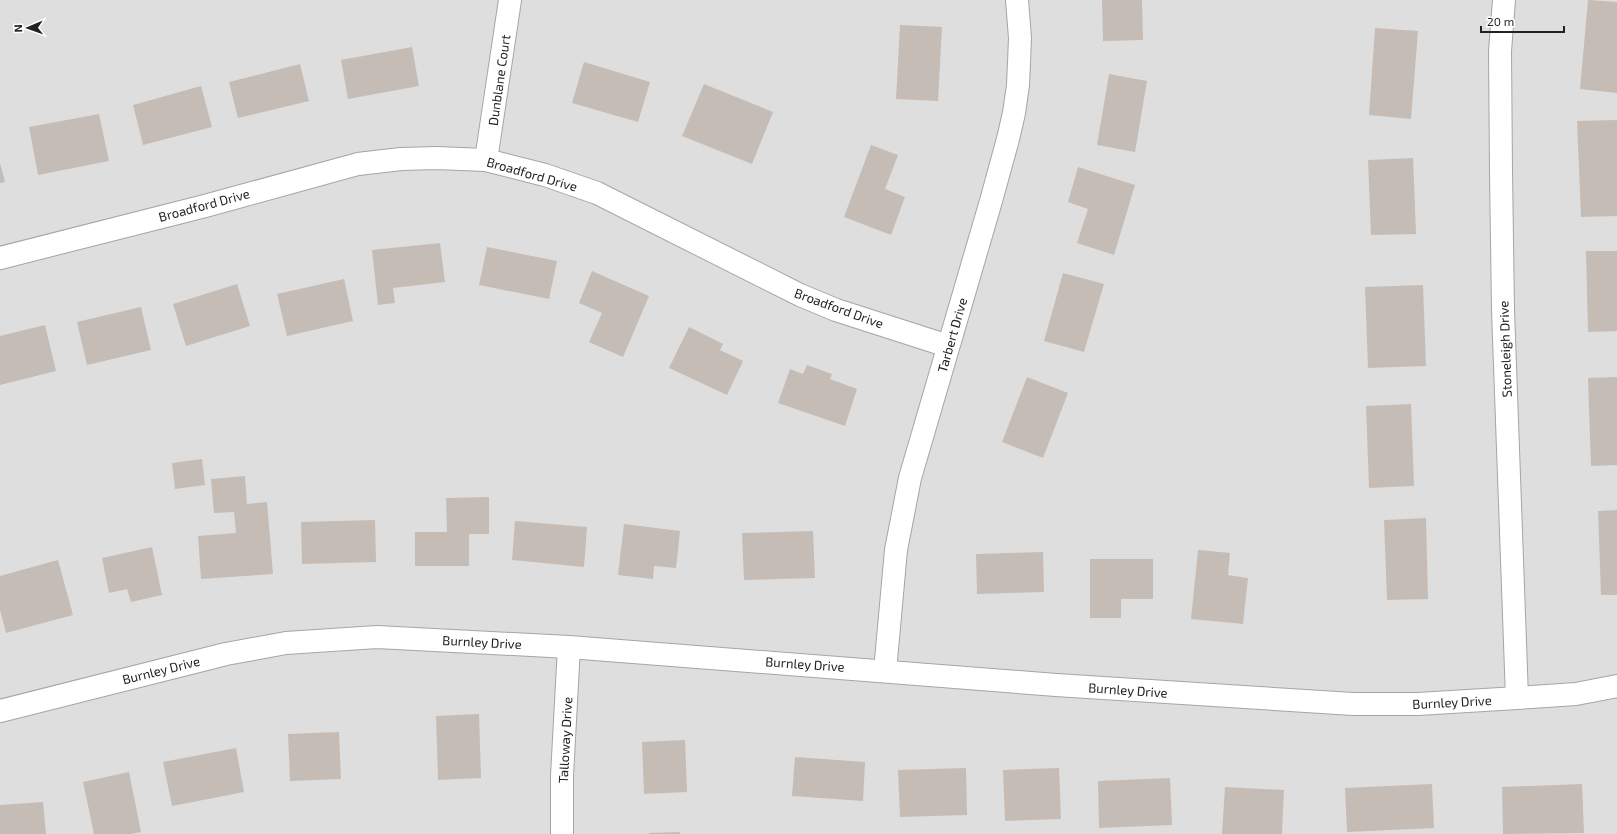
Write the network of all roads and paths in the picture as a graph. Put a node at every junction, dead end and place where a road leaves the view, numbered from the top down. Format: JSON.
{"nodes":[{"id":1,"x":510,"y":0,"type":"edge"},
{"id":2,"x":1017,"y":0,"type":"edge"},
{"id":3,"x":1504,"y":0,"type":"edge"},
{"id":4,"x":486,"y":160,"type":"junction"},
{"id":5,"x":0,"y":258,"type":"edge"},
{"id":6,"x":948,"y":346,"type":"junction"},
{"id":7,"x":569,"y":647,"type":"junction"},
{"id":8,"x":885,"y":671,"type":"junction"},
{"id":9,"x":1617,"y":686,"type":"edge"},
{"id":10,"x":1517,"y":698,"type":"junction"},
{"id":11,"x":0,"y":711,"type":"edge"},
{"id":12,"x":562,"y":834,"type":"edge"}],
"edges":[{"from":1,"to":4,"type":"street","name":"Dunblane Court"},
{"from":2,"to":6,"type":"street","name":"Tarbert Drive"},
{"from":3,"to":10,"type":"street","name":"Stoneleigh Drive"},
{"from":4,"to":5,"type":"street","name":"Broadford Drive"},
{"from":4,"to":6,"type":"street","name":"Broadford Drive"},
{"from":6,"to":8,"type":"street","name":"Tarbert Drive"},
{"from":7,"to":8,"type":"street","name":"Burnley Drive"},
{"from":7,"to":11,"type":"street","name":"Burnley Drive"},
{"from":7,"to":12,"type":"street","name":"Talloway Drive"},
{"from":8,"to":10,"type":"street","name":"Burnley Drive"},
{"from":9,"to":10,"type":"street","name":"Burnley Drive"}]}
